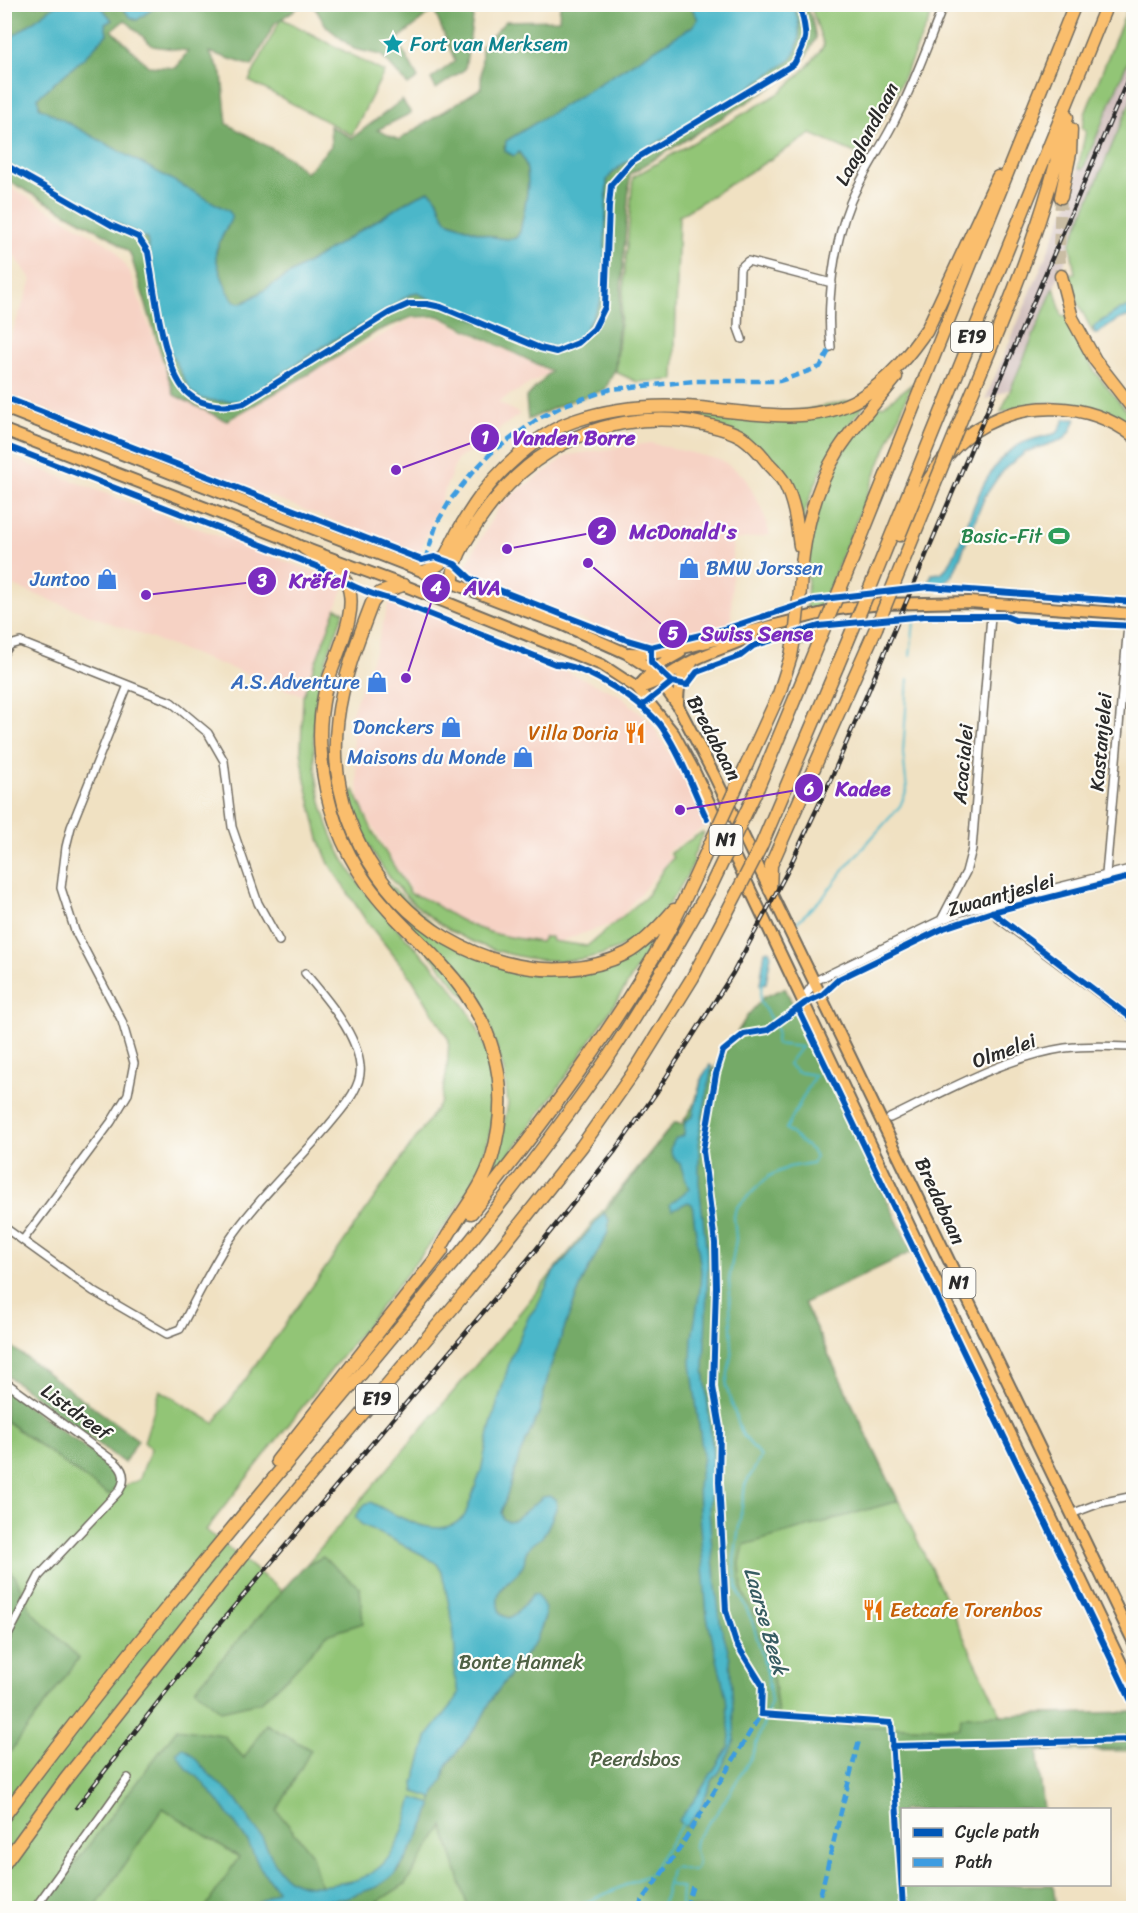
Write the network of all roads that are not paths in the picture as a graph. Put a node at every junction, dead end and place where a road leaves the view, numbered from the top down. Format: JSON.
{"nodes":[{"id":1,"x":944,"y":4,"type":"edge"},
{"id":2,"x":1075,"y":4,"type":"edge"},
{"id":3,"x":1107,"y":4,"type":"edge"},
{"id":4,"x":1074,"y":86,"type":"junction"},
{"id":5,"x":1030,"y":117,"type":"junction"},
{"id":6,"x":1061,"y":197,"type":"tunnel mouth"},
{"id":7,"x":1061,"y":276,"type":"tunnel mouth"},
{"id":8,"x":832,"y":283,"type":"junction"},
{"id":9,"x":929,"y":327,"type":"junction"},
{"id":10,"x":742,"y":339,"type":"dead end"},
{"id":11,"x":831,"y":347,"type":"dead end"},
{"id":12,"x":4,"y":408,"type":"edge"},
{"id":13,"x":1134,"y":410,"type":"edge"},
{"id":14,"x":23,"y":415,"type":"junction"},
{"id":15,"x":8,"y":431,"type":"edge"},
{"id":16,"x":1134,"y":436,"type":"edge"},
{"id":17,"x":304,"y":548,"type":"junction"},
{"id":18,"x":801,"y":555,"type":"junction"},
{"id":19,"x":424,"y":572,"type":"junction"},
{"id":20,"x":453,"y":582,"type":"junction"},
{"id":21,"x":403,"y":585,"type":"junction"},
{"id":22,"x":870,"y":588,"type":"junction"},
{"id":23,"x":504,"y":603,"type":"junction"},
{"id":24,"x":992,"y":604,"type":"junction"},
{"id":25,"x":1131,"y":613,"type":"edge"},
{"id":26,"x":497,"y":623,"type":"junction"},
{"id":27,"x":762,"y":629,"type":"junction"},
{"id":28,"x":692,"y":646,"type":"junction"},
{"id":29,"x":4,"y":653,"type":"edge"},
{"id":30,"x":626,"y":653,"type":"junction"},
{"id":31,"x":696,"y":658,"type":"junction"},
{"id":32,"x":652,"y":670,"type":"junction"},
{"id":33,"x":660,"y":679,"type":"junction"},
{"id":34,"x":128,"y":685,"type":"junction"},
{"id":35,"x":637,"y":688,"type":"junction"},
{"id":36,"x":678,"y":706,"type":"junction"},
{"id":37,"x":730,"y":807,"type":"junction"},
{"id":38,"x":714,"y":815,"type":"junction"},
{"id":39,"x":1134,"y":868,"type":"edge"},
{"id":40,"x":1106,"y":874,"type":"junction"},
{"id":41,"x":689,"y":890,"type":"junction"},
{"id":42,"x":770,"y":890,"type":"junction"},
{"id":43,"x":988,"y":904,"type":"junction"},
{"id":44,"x":941,"y":920,"type":"junction"},
{"id":45,"x":279,"y":942,"type":"dead end"},
{"id":46,"x":305,"y":973,"type":"dead end"},
{"id":47,"x":815,"y":981,"type":"junction"},
{"id":48,"x":804,"y":1001,"type":"junction"},
{"id":49,"x":1134,"y":1020,"type":"edge"},
{"id":50,"x":1132,"y":1046,"type":"edge"},
{"id":51,"x":890,"y":1118,"type":"dead end"},
{"id":52,"x":4,"y":1227,"type":"edge"},
{"id":53,"x":23,"y":1240,"type":"junction"},
{"id":54,"x":437,"y":1256,"type":"junction"},
{"id":55,"x":4,"y":1381,"type":"edge"},
{"id":56,"x":1134,"y":1496,"type":"edge"},
{"id":57,"x":254,"y":1501,"type":"junction"},
{"id":58,"x":1071,"y":1514,"type":"junction"},
{"id":59,"x":4,"y":1643,"type":"edge"},
{"id":60,"x":1134,"y":1643,"type":"edge"},
{"id":61,"x":1134,"y":1690,"type":"edge"},
{"id":62,"x":1134,"y":1740,"type":"edge"},
{"id":63,"x":975,"y":1744,"type":"dead end"},
{"id":64,"x":128,"y":1778,"type":"dead end"},
{"id":65,"x":4,"y":1816,"type":"edge"},
{"id":66,"x":4,"y":1864,"type":"edge"},
{"id":67,"x":35,"y":1908,"type":"edge"}],
"edges":[{"from":1,"to":8,"type":"street","name":"Laaglandlaan"},
{"from":2,"to":5,"type":"highway","number":"E19"},
{"from":3,"to":4,"type":"highway","number":"E19"},
{"from":4,"to":6,"type":"highway"},
{"from":4,"to":22,"type":"highway","number":"E19"},
{"from":4,"to":42,"type":"highway","bridge":true},
{"from":5,"to":9,"type":"highway"},
{"from":5,"to":57,"type":"highway","number":"E19","bridge":true},
{"from":7,"to":13,"type":"highway"},
{"from":8,"to":10,"type":"street"},
{"from":8,"to":11,"type":"street","name":"Laaglandlaan"},
{"from":9,"to":18,"type":"highway"},
{"from":9,"to":19,"type":"highway"},
{"from":12,"to":14,"type":"main road","name":"Bredabaan","number":"N1"},
{"from":14,"to":15,"type":"main road"},
{"from":14,"to":19,"type":"main road","name":"Bredabaan","number":"N1"},
{"from":15,"to":17,"type":"main road","name":"Bredabaan","number":"N1"},
{"from":16,"to":22,"type":"highway"},
{"from":17,"to":21,"type":"main road","name":"Bredabaan","number":"N1"},
{"from":17,"to":54,"type":"highway"},
{"from":18,"to":20,"type":"highway"},
{"from":18,"to":41,"type":"highway","bridge":true},
{"from":19,"to":20,"type":"main road","name":"Bredabaan","number":"N1"},
{"from":20,"to":23,"type":"main road","name":"Bredabaan","number":"N1"},
{"from":21,"to":26,"type":"main road","name":"Bredabaan","number":"N1"},
{"from":21,"to":41,"type":"highway"},
{"from":22,"to":66,"type":"highway","number":"E19","bridge":true},
{"from":23,"to":26,"type":"main road"},
{"from":23,"to":30,"type":"main road","name":"Bredabaan","number":"N1"},
{"from":24,"to":25,"type":"main road"},
{"from":24,"to":27,"type":"main road"},
{"from":24,"to":44,"type":"street","name":"Acacialei"},
{"from":25,"to":40,"type":"street","name":"Kastanjelei"},
{"from":26,"to":35,"type":"main road","name":"Bredabaan","number":"N1"},
{"from":27,"to":28,"type":"main road"},
{"from":27,"to":31,"type":"main road"},
{"from":28,"to":30,"type":"main road"},
{"from":28,"to":32,"type":"main road"},
{"from":29,"to":34,"type":"street"},
{"from":30,"to":32,"type":"main road","name":"Bredabaan","number":"N1"},
{"from":31,"to":33,"type":"main road"},
{"from":31,"to":36,"type":"main road"},
{"from":32,"to":33,"type":"main road","name":"Bredabaan","number":"N1"},
{"from":32,"to":35,"type":"main road"},
{"from":33,"to":35,"type":"main road"},
{"from":33,"to":36,"type":"main road","name":"Bredabaan","number":"N1"},
{"from":34,"to":45,"type":"street"},
{"from":34,"to":53,"type":"street"},
{"from":35,"to":38,"type":"main road","name":"Bredabaan","number":"N1"},
{"from":36,"to":37,"type":"main road","name":"Bredabaan","number":"N1"},
{"from":37,"to":38,"type":"street","name":"Bredabaan"},
{"from":37,"to":42,"type":"main road","name":"Bredabaan","number":"N1"},
{"from":38,"to":48,"type":"main road","name":"Bredabaan","number":"N1"},
{"from":39,"to":40,"type":"street","name":"Zwaantjeslei"},
{"from":40,"to":43,"type":"street","name":"Zwaantjeslei"},
{"from":41,"to":54,"type":"highway"},
{"from":42,"to":47,"type":"main road","name":"Bredabaan","number":"N1"},
{"from":43,"to":44,"type":"street","name":"Zwaantjeslei"},
{"from":43,"to":49,"type":"street"},
{"from":44,"to":47,"type":"street","name":"Zwaantjeslei"},
{"from":46,"to":53,"type":"street"},
{"from":47,"to":48,"type":"street"},
{"from":47,"to":58,"type":"main road","name":"Bredabaan","number":"N1"},
{"from":48,"to":61,"type":"main road","name":"Bredabaan","number":"N1"},
{"from":50,"to":51,"type":"street","name":"Olmelei"},
{"from":52,"to":53,"type":"street"},
{"from":54,"to":57,"type":"highway"},
{"from":55,"to":59,"type":"street","name":"Listdreef"},
{"from":56,"to":58,"type":"street"},
{"from":57,"to":65,"type":"highway","number":"E19"},
{"from":58,"to":60,"type":"main road","name":"Bredabaan","number":"N1"},
{"from":62,"to":63,"type":"street"},
{"from":64,"to":67,"type":"street"}]}
